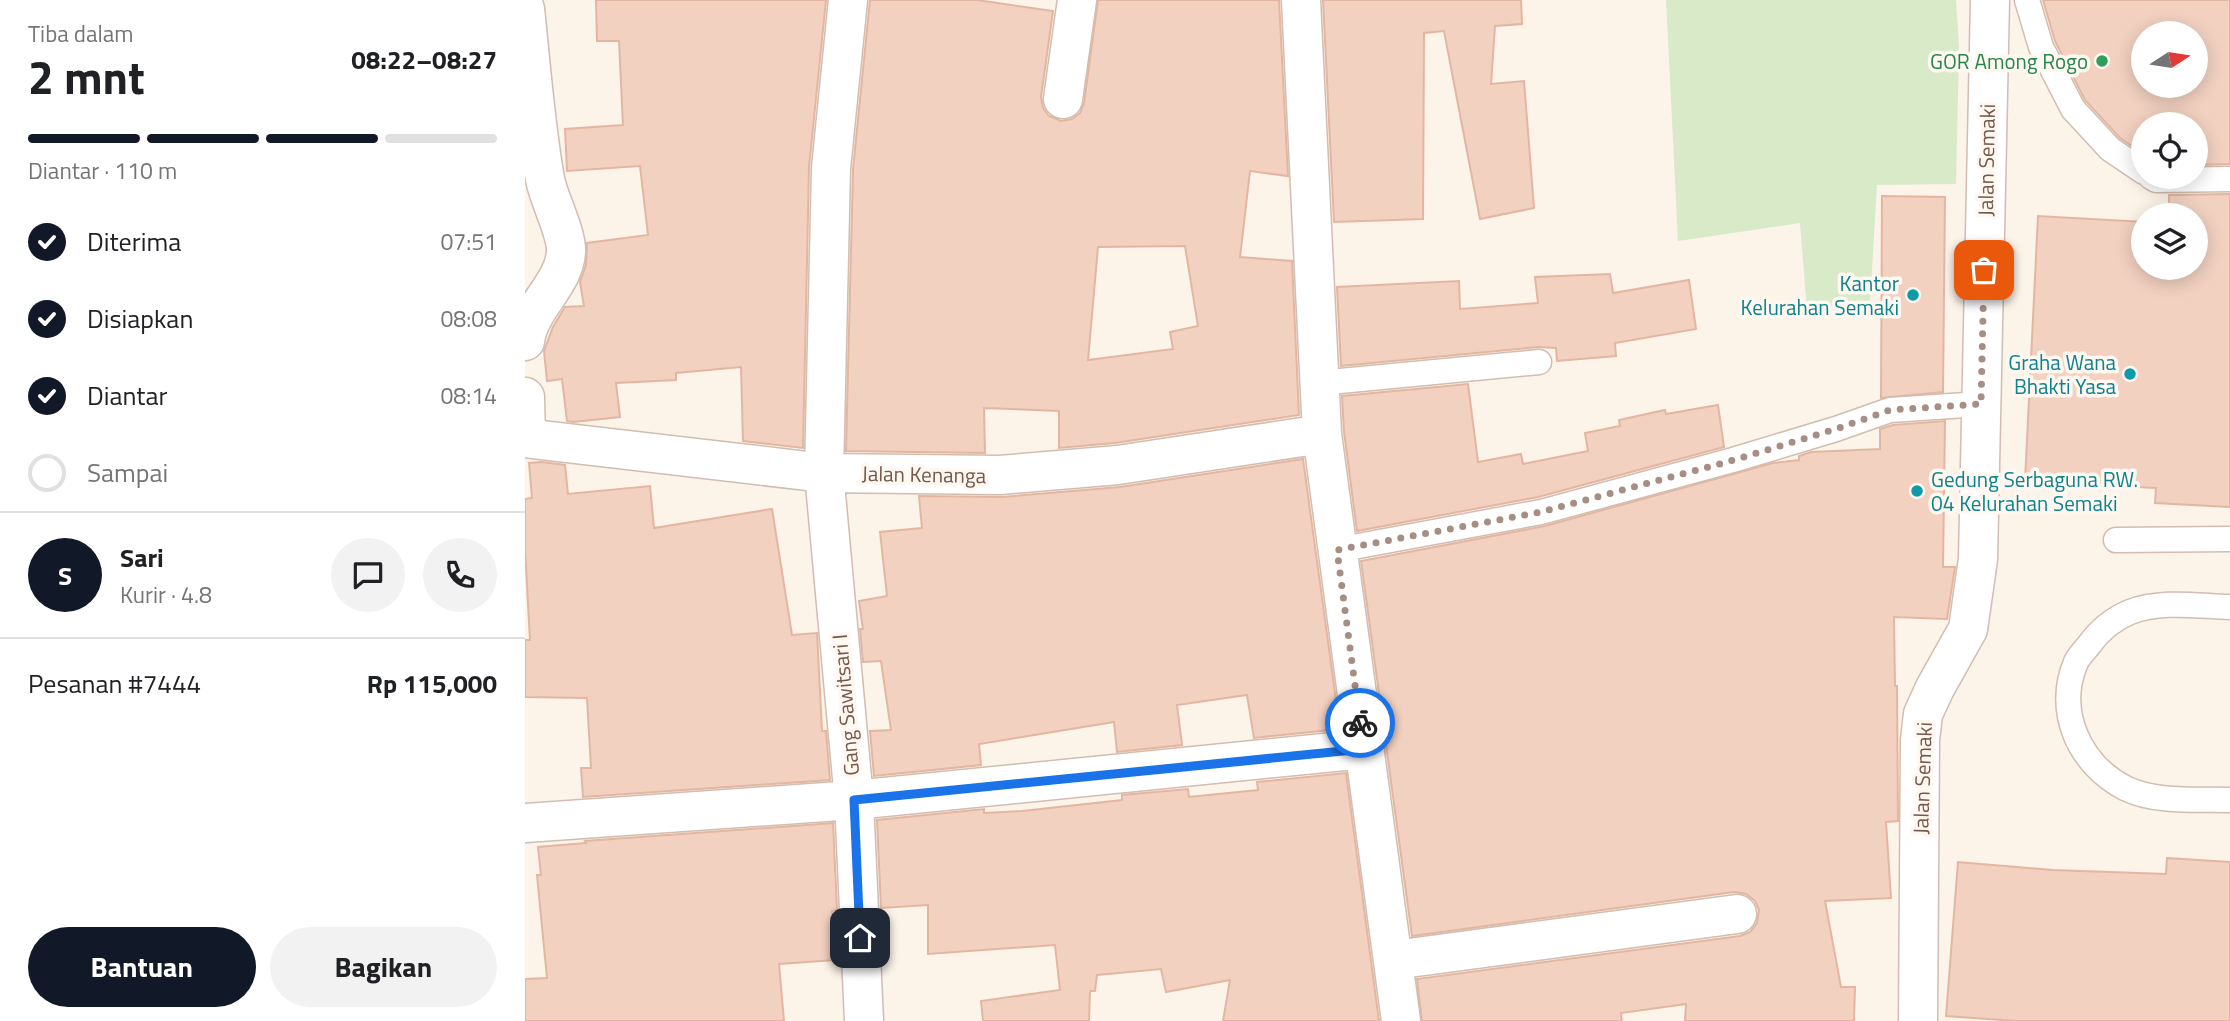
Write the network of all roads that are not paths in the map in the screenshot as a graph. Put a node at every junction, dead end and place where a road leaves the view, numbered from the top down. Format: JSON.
{"nodes":[{"id":1,"x":848,"y":0,"type":"edge"},
{"id":2,"x":1077,"y":0,"type":"edge"},
{"id":3,"x":1301,"y":0,"type":"edge"},
{"id":4,"x":1990,"y":0,"type":"edge"},
{"id":5,"x":2027,"y":0,"type":"edge"},
{"id":6,"x":525,"y":9,"type":"edge"},
{"id":7,"x":1063,"y":99,"type":"dead end"},
{"id":8,"x":2131,"y":163,"type":"edge"},
{"id":9,"x":2208,"y":180,"type":"edge"},
{"id":10,"x":2230,"y":180,"type":"edge"},
{"id":11,"x":525,"y":341,"type":"edge"},
{"id":12,"x":1539,"y":362,"type":"dead end"},
{"id":13,"x":1319,"y":383,"type":"junction"},
{"id":14,"x":525,"y":397,"type":"edge"},
{"id":15,"x":1981,"y":404,"type":"junction"},
{"id":16,"x":1322,"y":435,"type":"junction"},
{"id":17,"x":526,"y":438,"type":"edge"},
{"id":18,"x":824,"y":472,"type":"junction"},
{"id":19,"x":2230,"y":539,"type":"edge"},
{"id":20,"x":2116,"y":540,"type":"dead end"},
{"id":21,"x":1337,"y":550,"type":"junction"},
{"id":22,"x":2230,"y":607,"type":"edge"},
{"id":23,"x":1363,"y":749,"type":"junction"},
{"id":24,"x":854,"y":800,"type":"junction"},
{"id":25,"x":2230,"y":800,"type":"edge"},
{"id":26,"x":525,"y":823,"type":"edge"},
{"id":27,"x":1737,"y":914,"type":"dead end"},
{"id":28,"x":1394,"y":960,"type":"junction"},
{"id":29,"x":864,"y":1021,"type":"edge"},
{"id":30,"x":1401,"y":1021,"type":"edge"},
{"id":31,"x":1919,"y":1021,"type":"edge"}],
"edges":[{"from":1,"to":18,"type":"street","name":"Gang Sawitsari I"},
{"from":2,"to":7,"type":"street"},
{"from":3,"to":13,"type":"street"},
{"from":4,"to":15,"type":"street","name":"Jalan Semaki"},
{"from":5,"to":8,"type":"lane"},
{"from":6,"to":11,"type":"street"},
{"from":9,"to":10,"type":"lane"},
{"from":12,"to":13,"type":"lane"},
{"from":13,"to":16,"type":"street"},
{"from":14,"to":17,"type":"street"},
{"from":15,"to":21,"type":"lane"},
{"from":15,"to":31,"type":"street","name":"Jalan Semaki"},
{"from":16,"to":18,"type":"street","name":"Jalan Kenanga"},
{"from":16,"to":21,"type":"street"},
{"from":17,"to":18,"type":"street","name":"Jalan Kenanga"},
{"from":18,"to":24,"type":"street","name":"Gang Sawitsari I"},
{"from":19,"to":20,"type":"lane"},
{"from":21,"to":23,"type":"street"},
{"from":22,"to":25,"type":"lane"},
{"from":23,"to":24,"type":"street"},
{"from":23,"to":28,"type":"street"},
{"from":24,"to":26,"type":"street"},
{"from":24,"to":29,"type":"street","name":"Gang Sawitsari I"},
{"from":27,"to":28,"type":"street"},
{"from":28,"to":30,"type":"street"}]}
